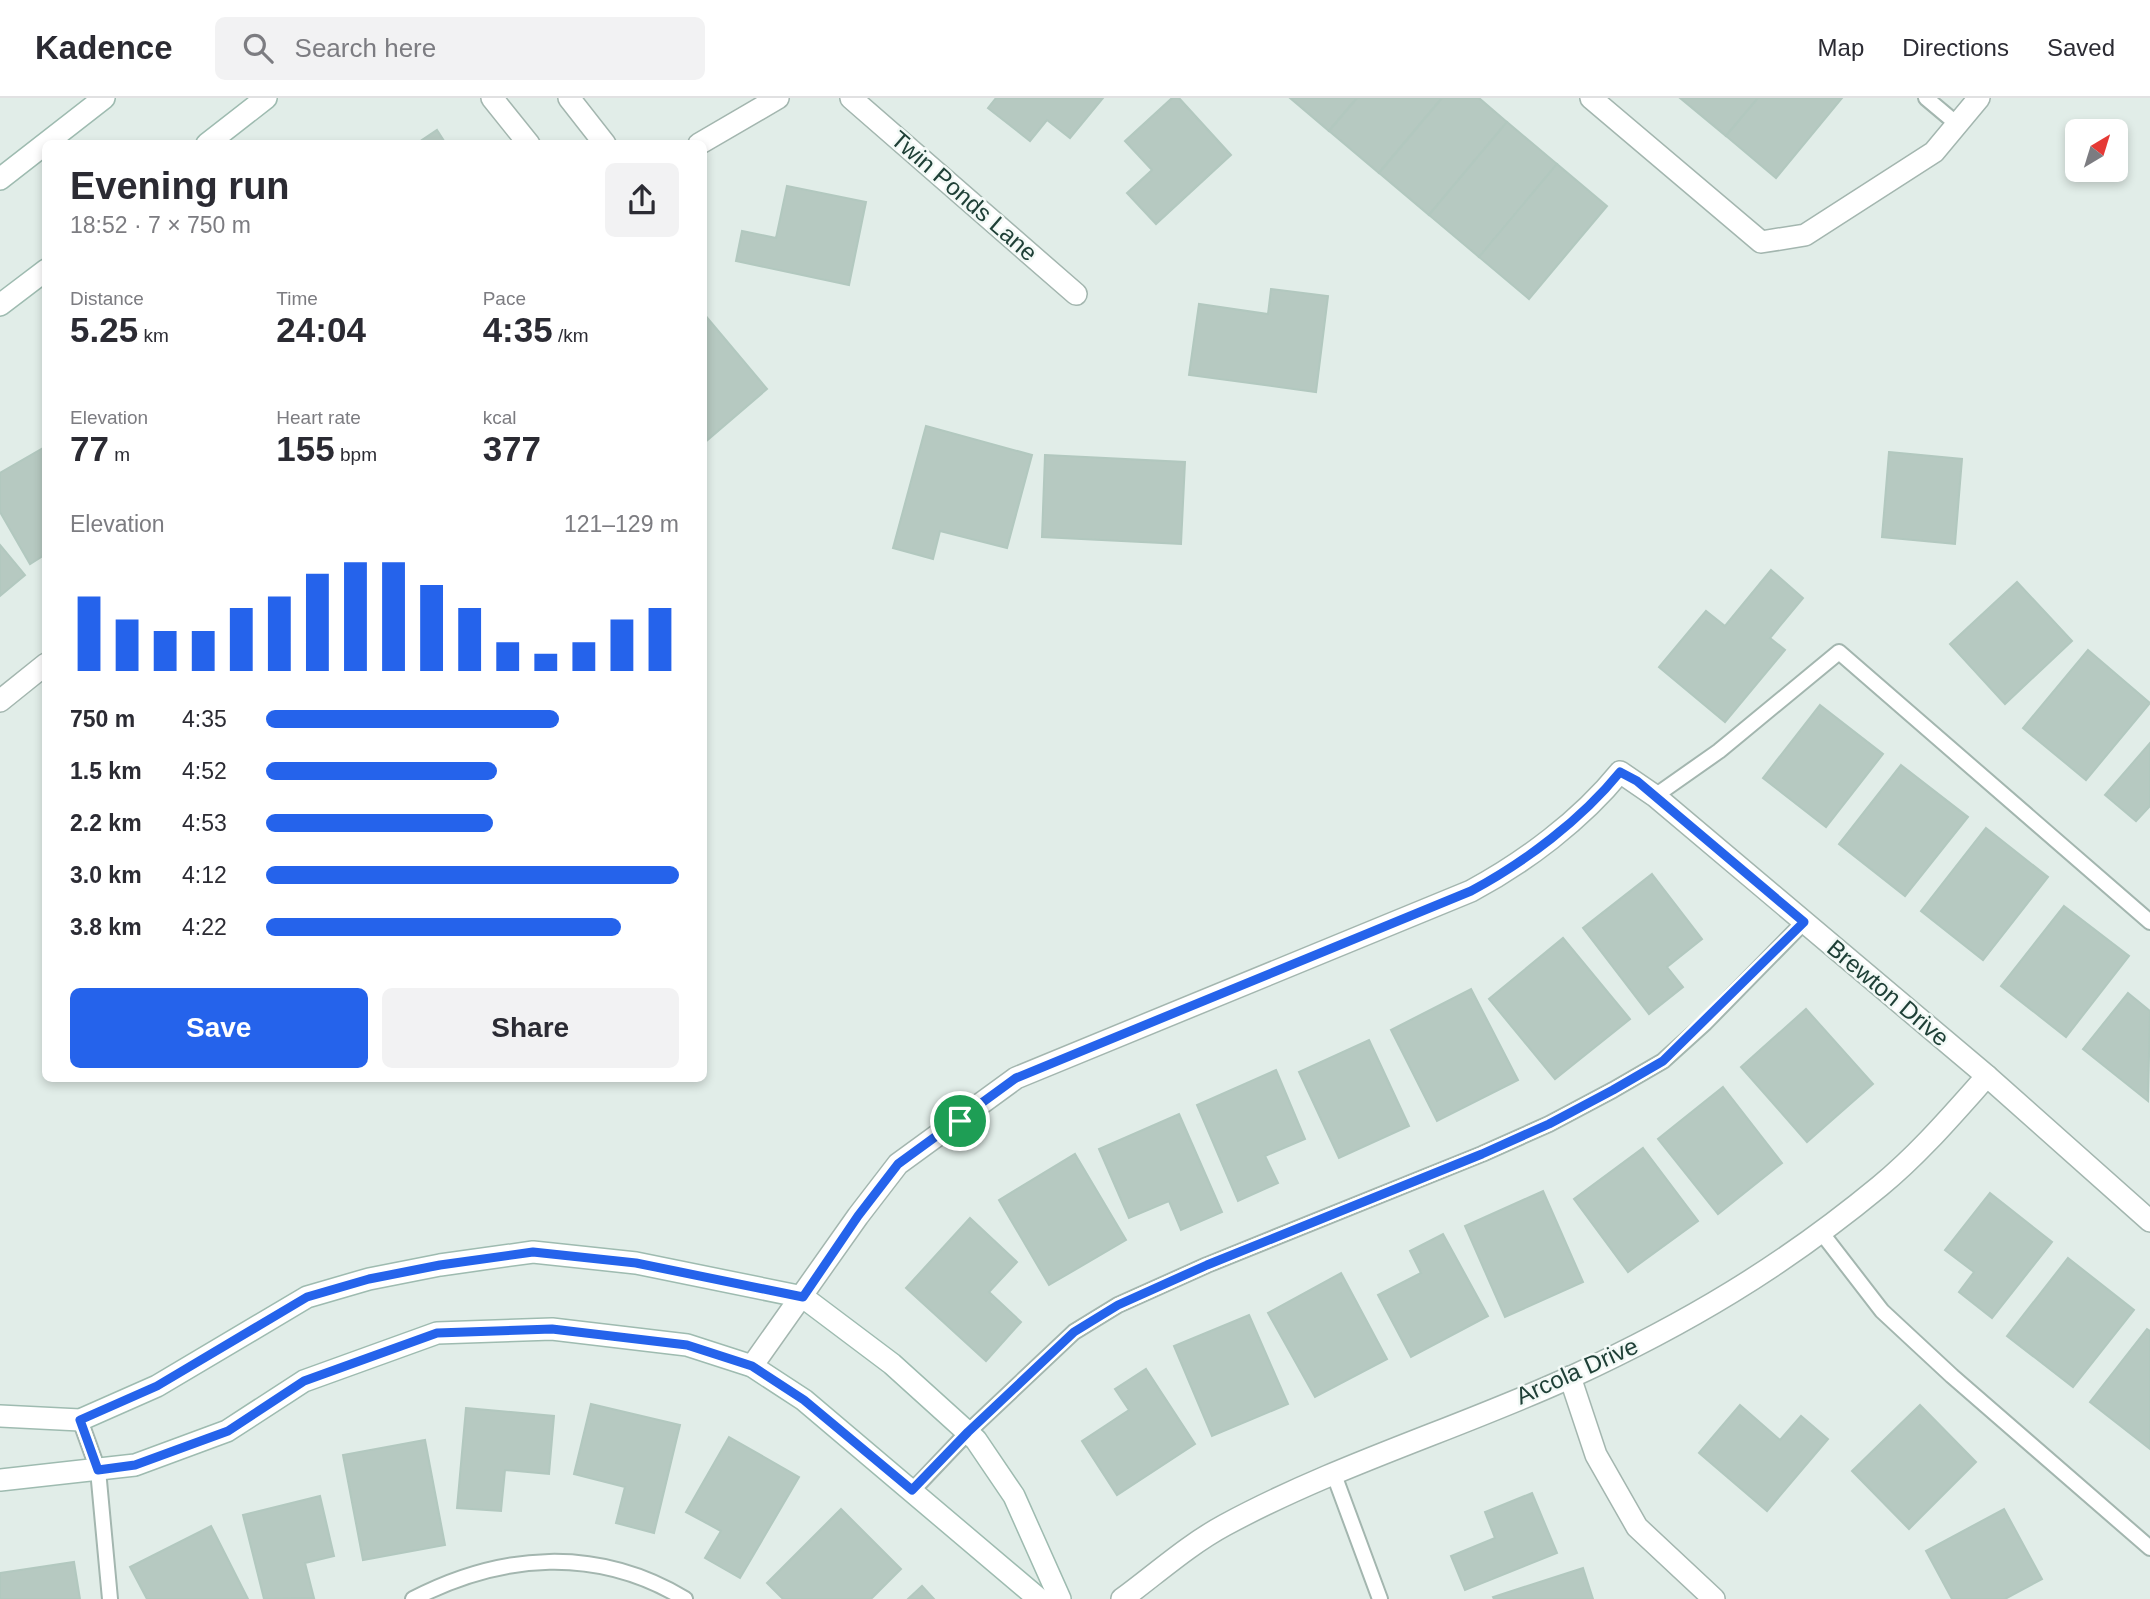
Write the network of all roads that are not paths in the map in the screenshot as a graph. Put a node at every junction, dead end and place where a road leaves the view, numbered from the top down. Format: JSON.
{"nodes":[{"id":1,"x":104,"y":98,"type":"edge"},
{"id":2,"x":266,"y":98,"type":"edge"},
{"id":3,"x":492,"y":98,"type":"edge"},
{"id":4,"x":569,"y":98,"type":"edge"},
{"id":5,"x":778,"y":98,"type":"edge"},
{"id":6,"x":851,"y":98,"type":"edge"},
{"id":7,"x":1591,"y":98,"type":"edge"},
{"id":8,"x":1926,"y":98,"type":"edge"},
{"id":9,"x":1979,"y":98,"type":"edge"},
{"id":10,"x":1957,"y":124,"type":"junction"},
{"id":11,"x":50,"y":140,"type":"edge"},
{"id":12,"x":213,"y":140,"type":"edge"},
{"id":13,"x":525,"y":140,"type":"edge"},
{"id":14,"x":602,"y":140,"type":"edge"},
{"id":15,"x":706,"y":140,"type":"edge"},
{"id":16,"x":42,"y":146,"type":"edge"},
{"id":17,"x":0,"y":179,"type":"edge"},
{"id":18,"x":42,"y":273,"type":"edge"},
{"id":19,"x":1076,"y":294,"type":"dead end"},
{"id":20,"x":0,"y":305,"type":"edge"},
{"id":21,"x":42,"y":667,"type":"edge"},
{"id":22,"x":0,"y":701,"type":"edge"},
{"id":23,"x":1655,"y":796,"type":"junction"},
{"id":24,"x":1804,"y":922,"type":"junction"},
{"id":25,"x":2150,"y":922,"type":"edge"},
{"id":26,"x":1987,"y":1076,"type":"junction"},
{"id":27,"x":2150,"y":1221,"type":"edge"},
{"id":28,"x":1821,"y":1232,"type":"junction"},
{"id":29,"x":803,"y":1297,"type":"junction"},
{"id":30,"x":752,"y":1366,"type":"junction"},
{"id":31,"x":1570,"y":1377,"type":"junction"},
{"id":32,"x":0,"y":1416,"type":"edge"},
{"id":33,"x":80,"y":1420,"type":"junction"},
{"id":34,"x":968,"y":1432,"type":"junction"},
{"id":35,"x":98,"y":1470,"type":"junction"},
{"id":36,"x":1333,"y":1472,"type":"junction"},
{"id":37,"x":0,"y":1480,"type":"edge"},
{"id":38,"x":912,"y":1490,"type":"junction"},
{"id":39,"x":2150,"y":1548,"type":"edge"},
{"id":40,"x":110,"y":1599,"type":"edge"},
{"id":41,"x":413,"y":1599,"type":"edge"},
{"id":42,"x":685,"y":1599,"type":"edge"},
{"id":43,"x":1039,"y":1599,"type":"edge"},
{"id":44,"x":1060,"y":1599,"type":"edge"},
{"id":45,"x":1122,"y":1599,"type":"edge"},
{"id":46,"x":1380,"y":1599,"type":"edge"},
{"id":47,"x":1714,"y":1599,"type":"edge"}],
"edges":[{"from":1,"to":11,"type":"street"},
{"from":2,"to":12,"type":"street"},
{"from":3,"to":13,"type":"street"},
{"from":4,"to":14,"type":"street"},
{"from":5,"to":15,"type":"street"},
{"from":6,"to":19,"type":"street","name":"Twin Ponds Lane"},
{"from":7,"to":10,"type":"street"},
{"from":8,"to":10,"type":"lane"},
{"from":9,"to":10,"type":"street"},
{"from":16,"to":17,"type":"street"},
{"from":18,"to":20,"type":"street"},
{"from":21,"to":22,"type":"street"},
{"from":23,"to":24,"type":"street","name":"Brewton Drive"},
{"from":23,"to":25,"type":"lane"},
{"from":23,"to":29,"type":"street","name":"Brewton Drive"},
{"from":24,"to":26,"type":"street","name":"Brewton Drive"},
{"from":24,"to":34,"type":"lane"},
{"from":26,"to":27,"type":"street","name":"Brewton Drive"},
{"from":26,"to":28,"type":"street","name":"Arcola Drive"},
{"from":28,"to":31,"type":"street","name":"Arcola Drive"},
{"from":28,"to":39,"type":"lane"},
{"from":29,"to":30,"type":"street"},
{"from":29,"to":33,"type":"street"},
{"from":29,"to":34,"type":"street"},
{"from":30,"to":35,"type":"street"},
{"from":30,"to":38,"type":"street"},
{"from":31,"to":36,"type":"street","name":"Arcola Drive"},
{"from":31,"to":47,"type":"street"},
{"from":32,"to":33,"type":"street"},
{"from":33,"to":35,"type":"lane"},
{"from":34,"to":38,"type":"lane"},
{"from":34,"to":44,"type":"street"},
{"from":35,"to":37,"type":"street"},
{"from":35,"to":40,"type":"lane"},
{"from":36,"to":45,"type":"street","name":"Arcola Drive"},
{"from":36,"to":46,"type":"lane"},
{"from":38,"to":43,"type":"street"},
{"from":41,"to":42,"type":"lane"}]}
